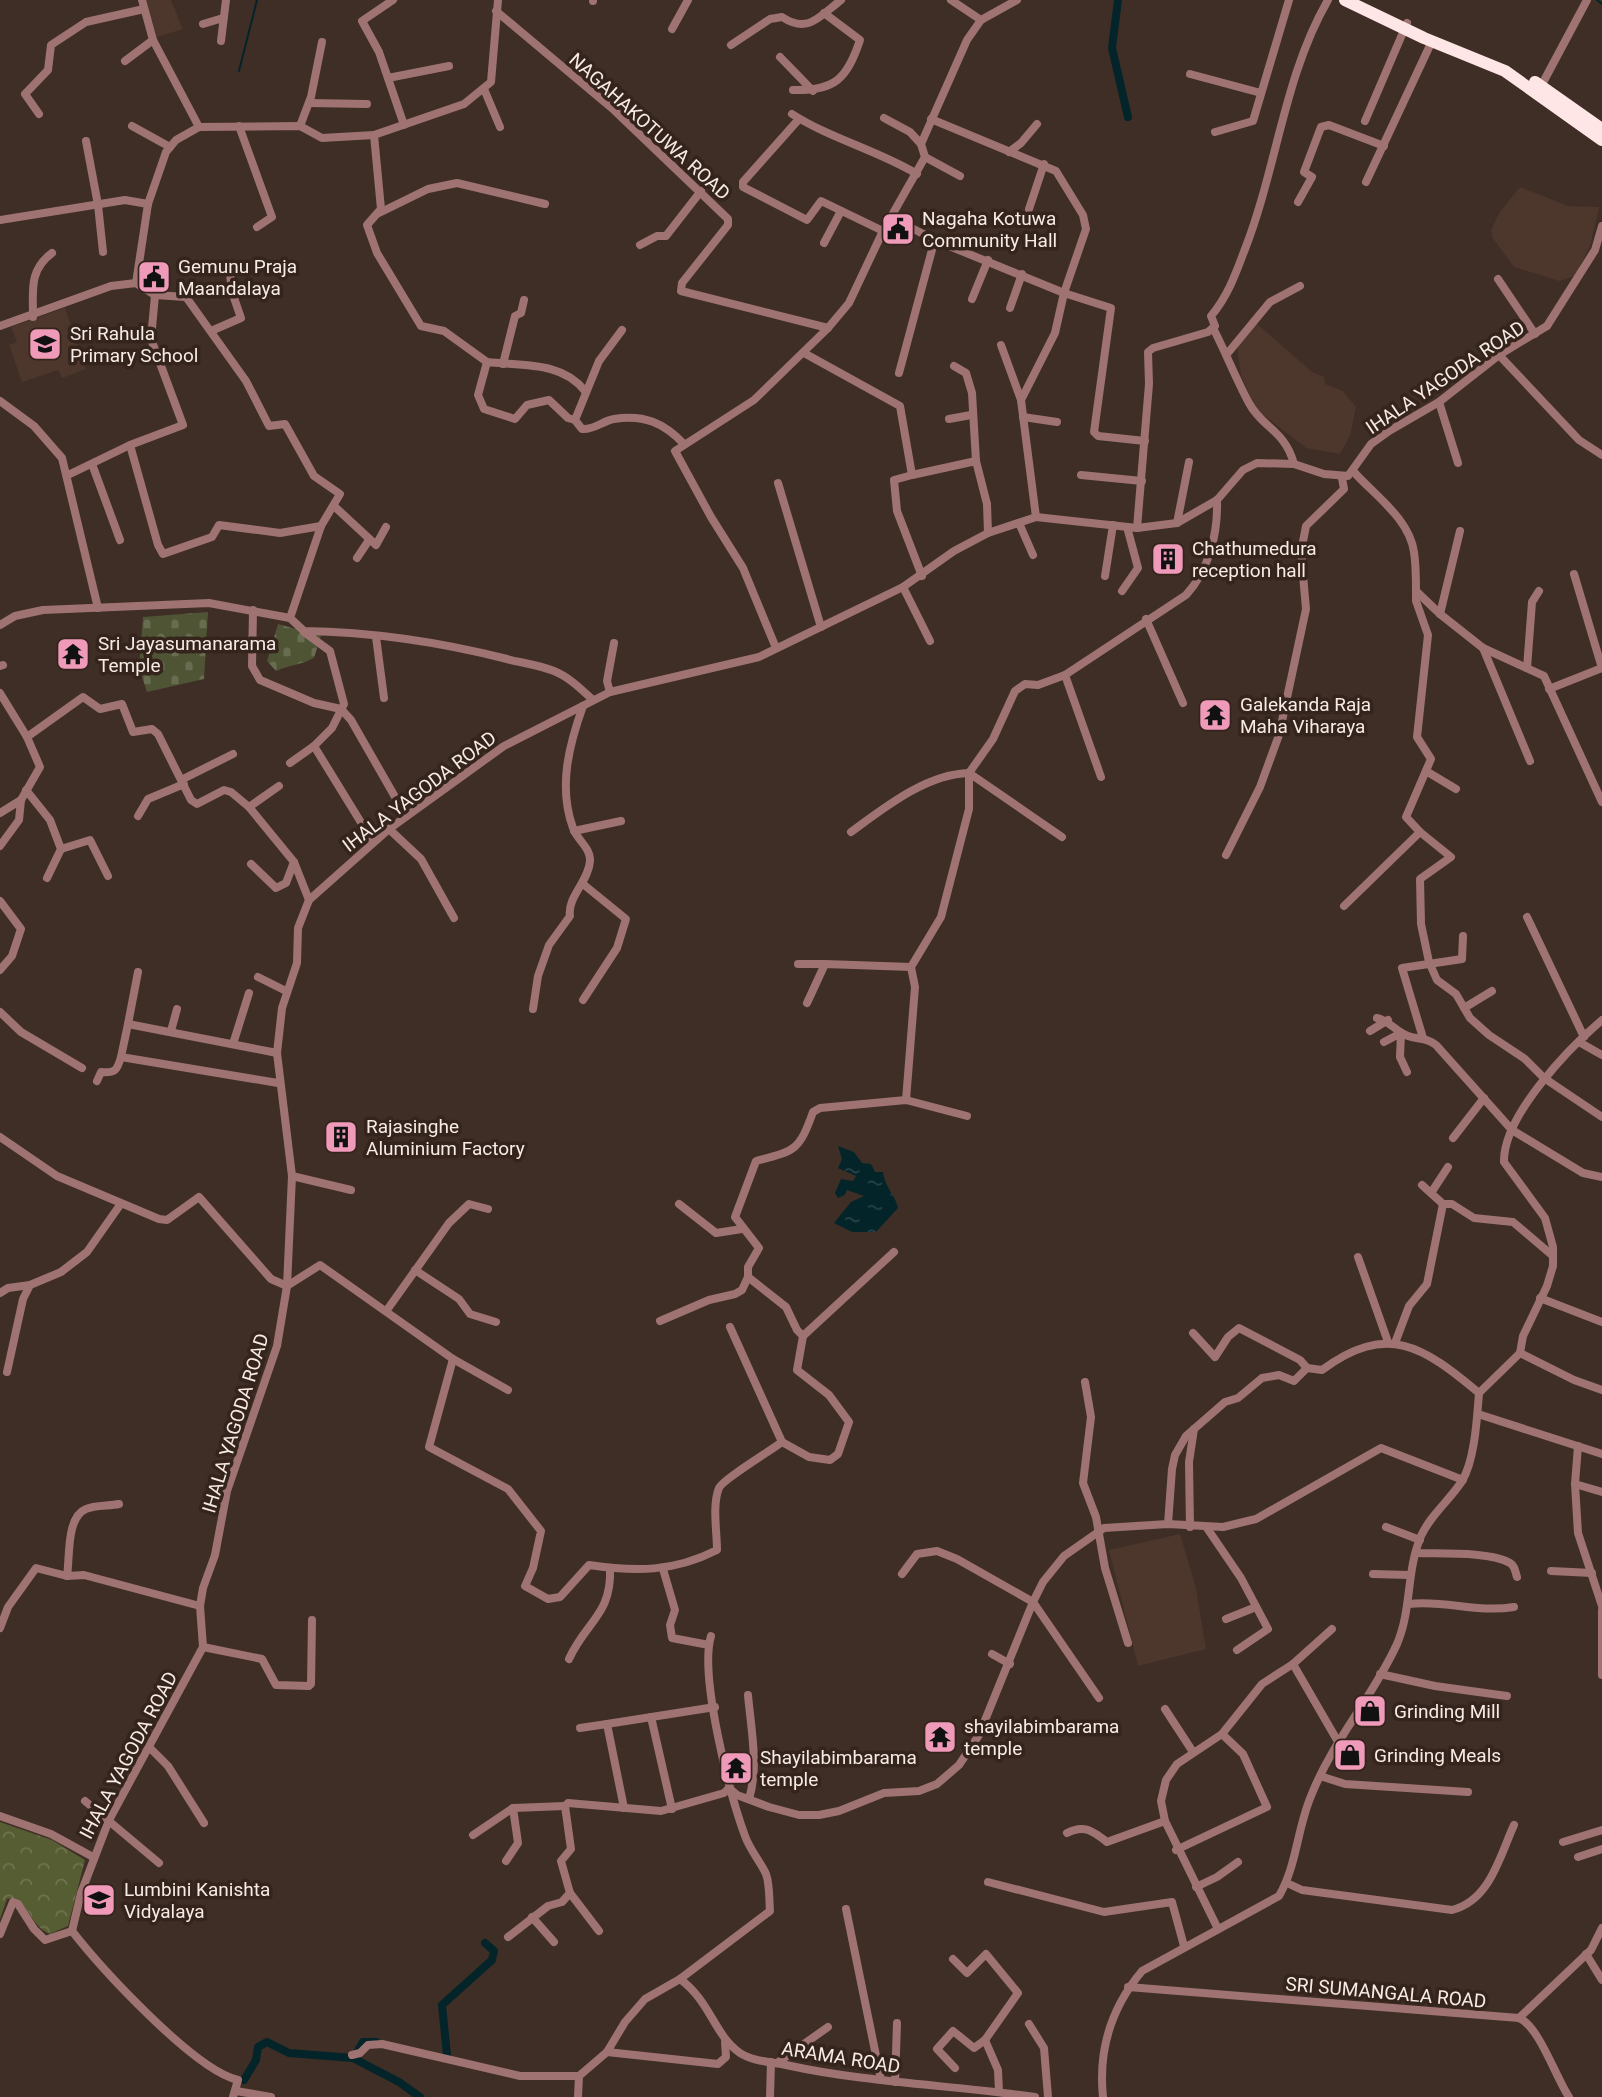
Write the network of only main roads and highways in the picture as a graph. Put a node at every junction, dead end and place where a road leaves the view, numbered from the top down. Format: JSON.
{"nodes":[{"id":1,"x":1345,"y":0,"type":"edge"},
{"id":2,"x":1361,"y":0,"type":"edge"},
{"id":3,"x":1406,"y":26,"type":"junction"},
{"id":4,"x":1539,"y":89,"type":"junction"},
{"id":5,"x":1602,"y":130,"type":"edge"},
{"id":6,"x":1602,"y":140,"type":"edge"}],
"edges":[{"from":1,"to":3,"type":"highway"},
{"from":2,"to":3,"type":"highway"},
{"from":3,"to":4,"type":"highway"},
{"from":3,"to":4,"type":"highway"},
{"from":4,"to":5,"type":"highway"},
{"from":4,"to":6,"type":"highway"}]}
